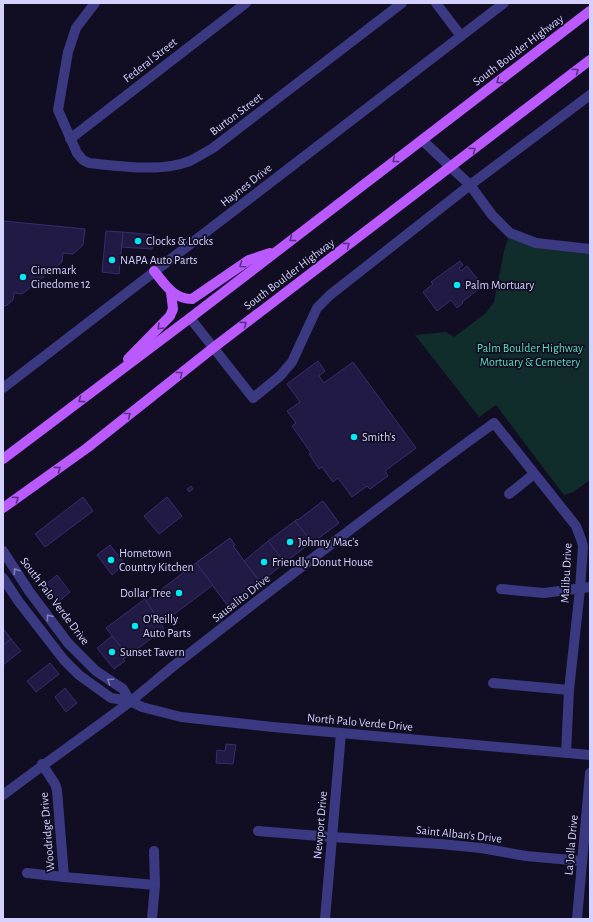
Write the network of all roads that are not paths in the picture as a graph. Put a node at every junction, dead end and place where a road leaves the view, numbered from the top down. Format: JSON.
{"nodes":[{"id":1,"x":94,"y":3,"type":"edge"},
{"id":2,"x":246,"y":3,"type":"edge"},
{"id":3,"x":402,"y":3,"type":"edge"},
{"id":4,"x":436,"y":3,"type":"edge"},
{"id":5,"x":504,"y":3,"type":"edge"},
{"id":6,"x":590,"y":12,"type":"edge"},
{"id":7,"x":461,"y":36,"type":"junction"},
{"id":8,"x":590,"y":60,"type":"edge"},
{"id":9,"x":590,"y":95,"type":"edge"},
{"id":10,"x":70,"y":138,"type":"junction"},
{"id":11,"x":422,"y":140,"type":"junction"},
{"id":12,"x":451,"y":167,"type":"junction"},
{"id":13,"x":470,"y":185,"type":"junction"},
{"id":14,"x":590,"y":249,"type":"edge"},
{"id":15,"x":278,"y":250,"type":"junction"},
{"id":16,"x":154,"y":272,"type":"junction"},
{"id":17,"x":171,"y":292,"type":"junction"},
{"id":18,"x":190,"y":318,"type":"junction"},
{"id":19,"x":213,"y":348,"type":"junction"},
{"id":20,"x":112,"y":376,"type":"junction"},
{"id":21,"x":3,"y":388,"type":"edge"},
{"id":22,"x":494,"y":423,"type":"joint"},
{"id":23,"x":3,"y":459,"type":"edge"},
{"id":24,"x":534,"y":474,"type":"junction"},
{"id":25,"x":509,"y":494,"type":"dead end"},
{"id":26,"x":3,"y":508,"type":"edge"},
{"id":27,"x":3,"y":551,"type":"edge"},
{"id":28,"x":3,"y":578,"type":"edge"},
{"id":29,"x":585,"y":588,"type":"edge"},
{"id":30,"x":501,"y":589,"type":"dead end"},
{"id":31,"x":68,"y":643,"type":"junction"},
{"id":32,"x":56,"y":650,"type":"junction"},
{"id":33,"x":493,"y":682,"type":"dead end"},
{"id":34,"x":569,"y":690,"type":"junction"},
{"id":35,"x":130,"y":701,"type":"junction"},
{"id":36,"x":341,"y":733,"type":"junction"},
{"id":37,"x":566,"y":753,"type":"junction"},
{"id":38,"x":590,"y":755,"type":"edge"},
{"id":39,"x":42,"y":764,"type":"junction"},
{"id":40,"x":590,"y":773,"type":"edge"},
{"id":41,"x":3,"y":794,"type":"edge"},
{"id":42,"x":258,"y":831,"type":"dead end"},
{"id":43,"x":332,"y":837,"type":"junction"},
{"id":44,"x":154,"y":851,"type":"dead end"},
{"id":45,"x":582,"y":861,"type":"junction"},
{"id":46,"x":27,"y":873,"type":"dead end"},
{"id":47,"x":64,"y":877,"type":"junction"},
{"id":48,"x":155,"y":885,"type":"junction"},
{"id":49,"x":152,"y":919,"type":"edge"},
{"id":50,"x":325,"y":919,"type":"edge"},
{"id":51,"x":577,"y":919,"type":"edge"}],
"edges":[{"from":1,"to":10,"type":"street","name":"Burton Street"},
{"from":2,"to":10,"type":"street","name":"Federal Street"},
{"from":3,"to":10,"type":"street","name":"Burton Street"},
{"from":4,"to":7,"type":"street"},
{"from":5,"to":7,"type":"street","name":"Haynes Drive"},
{"from":6,"to":11,"type":"main road","name":"South Boulder Highway","one_way":true},
{"from":7,"to":16,"type":"street","name":"Haynes Drive"},
{"from":12,"to":8,"type":"main road","name":"South Boulder Highway","one_way":true},
{"from":9,"to":13,"type":"street"},
{"from":11,"to":12,"type":"street"},
{"from":11,"to":15,"type":"main road","name":"South Boulder Highway","one_way":true},
{"from":12,"to":13,"type":"street"},
{"from":19,"to":12,"type":"main road","name":"South Boulder Highway","one_way":true},
{"from":13,"to":14,"type":"street"},
{"from":13,"to":19,"type":"street"},
{"from":15,"to":17,"type":"main road","one_way":true},
{"from":15,"to":18,"type":"main road","name":"South Boulder Highway"},
{"from":16,"to":17,"type":"main road"},
{"from":16,"to":21,"type":"street","name":"Haynes Drive"},
{"from":17,"to":20,"type":"main road","one_way":true},
{"from":18,"to":19,"type":"street"},
{"from":18,"to":20,"type":"main road","name":"South Boulder Highway"},
{"from":26,"to":19,"type":"main road","name":"South Boulder Highway","one_way":true},
{"from":20,"to":23,"type":"main road","name":"South Boulder Highway","one_way":true},
{"from":22,"to":24,"type":"street","name":"Malibu Drive"},
{"from":22,"to":35,"type":"street","name":"Sausalito Drive"},
{"from":24,"to":25,"type":"street"},
{"from":24,"to":29,"type":"street","name":"Malibu Drive"},
{"from":31,"to":27,"type":"street","name":"South Palo Verde Drive","one_way":true},
{"from":28,"to":32,"type":"street"},
{"from":29,"to":30,"type":"street"},
{"from":29,"to":34,"type":"street","name":"Malibu Drive"},
{"from":31,"to":32,"type":"street"},
{"from":35,"to":31,"type":"street","name":"South Palo Verde Drive","one_way":true},
{"from":32,"to":35,"type":"street"},
{"from":33,"to":34,"type":"street"},
{"from":34,"to":37,"type":"street","name":"Malibu Drive"},
{"from":35,"to":36,"type":"street","name":"North Palo Verde Drive"},
{"from":35,"to":39,"type":"street","name":"Sausalito Drive"},
{"from":36,"to":37,"type":"street","name":"North Palo Verde Drive"},
{"from":36,"to":43,"type":"street","name":"Newport Drive"},
{"from":37,"to":38,"type":"street","name":"North Palo Verde Drive"},
{"from":39,"to":41,"type":"street","name":"Sausalito Drive"},
{"from":39,"to":47,"type":"street","name":"Woodridge Drive"},
{"from":40,"to":45,"type":"street","name":"La Jolla Drive"},
{"from":42,"to":43,"type":"street","name":"Saint Alban's Drive"},
{"from":43,"to":45,"type":"street","name":"Saint Alban's Drive"},
{"from":43,"to":50,"type":"street","name":"Newport Drive"},
{"from":44,"to":48,"type":"street"},
{"from":45,"to":51,"type":"street","name":"La Jolla Drive"},
{"from":46,"to":47,"type":"street","name":"Woodridge Drive"},
{"from":47,"to":48,"type":"street","name":"Woodridge Drive"},
{"from":48,"to":49,"type":"street"}]}
